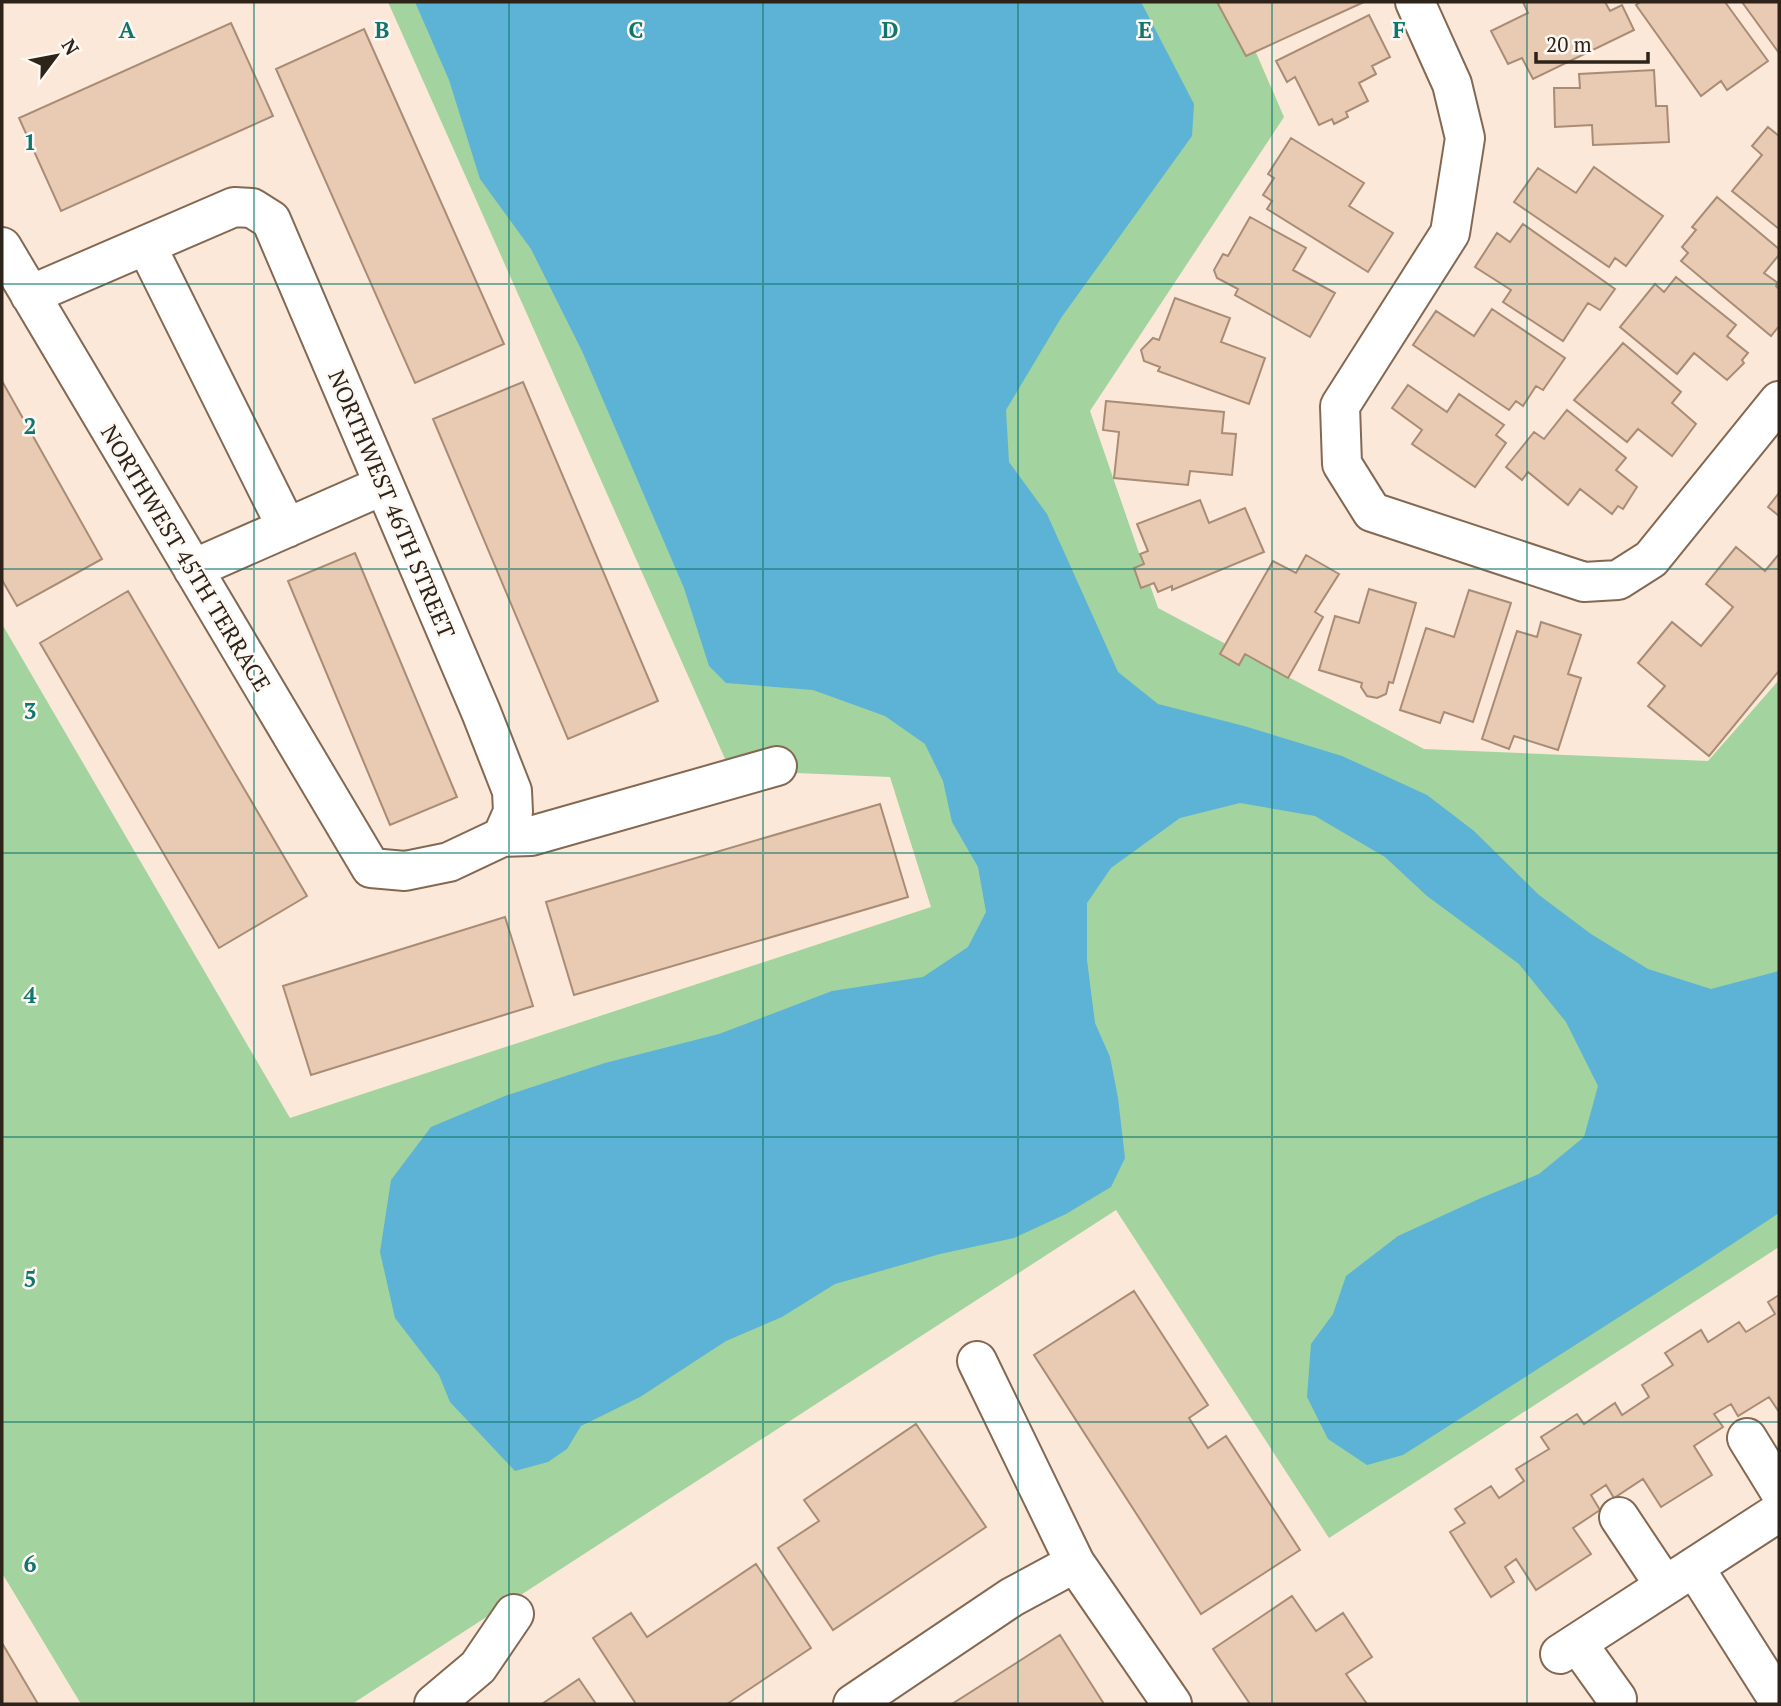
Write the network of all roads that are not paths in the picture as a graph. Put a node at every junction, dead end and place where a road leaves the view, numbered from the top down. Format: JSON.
{"nodes":[{"id":1,"x":1415,"y":2,"type":"edge"},
{"id":2,"x":146,"y":244,"type":"junction"},
{"id":3,"x":2,"y":247,"type":"edge"},
{"id":4,"x":30,"y":295,"type":"junction"},
{"id":5,"x":1779,"y":401,"type":"edge"},
{"id":6,"x":384,"y":485,"type":"junction"},
{"id":7,"x":287,"y":528,"type":"junction"},
{"id":8,"x":193,"y":569,"type":"junction"},
{"id":9,"x":777,"y":766,"type":"dead end"},
{"id":10,"x":508,"y":824,"type":"junction"},
{"id":11,"x":977,"y":1361,"type":"dead end"},
{"id":12,"x":1747,"y":1438,"type":"dead end"},
{"id":13,"x":1779,"y":1490,"type":"edge"},
{"id":14,"x":1779,"y":1512,"type":"edge"},
{"id":15,"x":1619,"y":1517,"type":"dead end"},
{"id":16,"x":1075,"y":1563,"type":"junction"},
{"id":17,"x":1679,"y":1577,"type":"junction"},
{"id":18,"x":514,"y":1614,"type":"dead end"},
{"id":19,"x":1617,"y":1699,"type":"dead end"},
{"id":20,"x":1779,"y":1701,"type":"edge"},
{"id":21,"x":433,"y":1704,"type":"edge"},
{"id":22,"x":853,"y":1704,"type":"edge"},
{"id":23,"x":1172,"y":1704,"type":"edge"}],
"edges":[{"from":1,"to":5,"type":"street"},
{"from":2,"to":4,"type":"street"},
{"from":2,"to":6,"type":"street","name":"NORTHWEST 46TH STREET"},
{"from":2,"to":7,"type":"street"},
{"from":3,"to":4,"type":"street","name":"NORTHWEST 45TH TERRACE"},
{"from":4,"to":8,"type":"street","name":"NORTHWEST 45TH TERRACE"},
{"from":6,"to":7,"type":"street"},
{"from":6,"to":10,"type":"street","name":"NORTHWEST 46TH STREET"},
{"from":7,"to":8,"type":"street"},
{"from":8,"to":10,"type":"street","name":"NORTHWEST 45TH TERRACE"},
{"from":9,"to":10,"type":"street"},
{"from":11,"to":16,"type":"street"},
{"from":12,"to":13,"type":"street"},
{"from":14,"to":17,"type":"street"},
{"from":15,"to":17,"type":"street"},
{"from":16,"to":22,"type":"street"},
{"from":16,"to":23,"type":"street"},
{"from":17,"to":19,"type":"street"},
{"from":17,"to":20,"type":"street"},
{"from":18,"to":21,"type":"street"}]}
